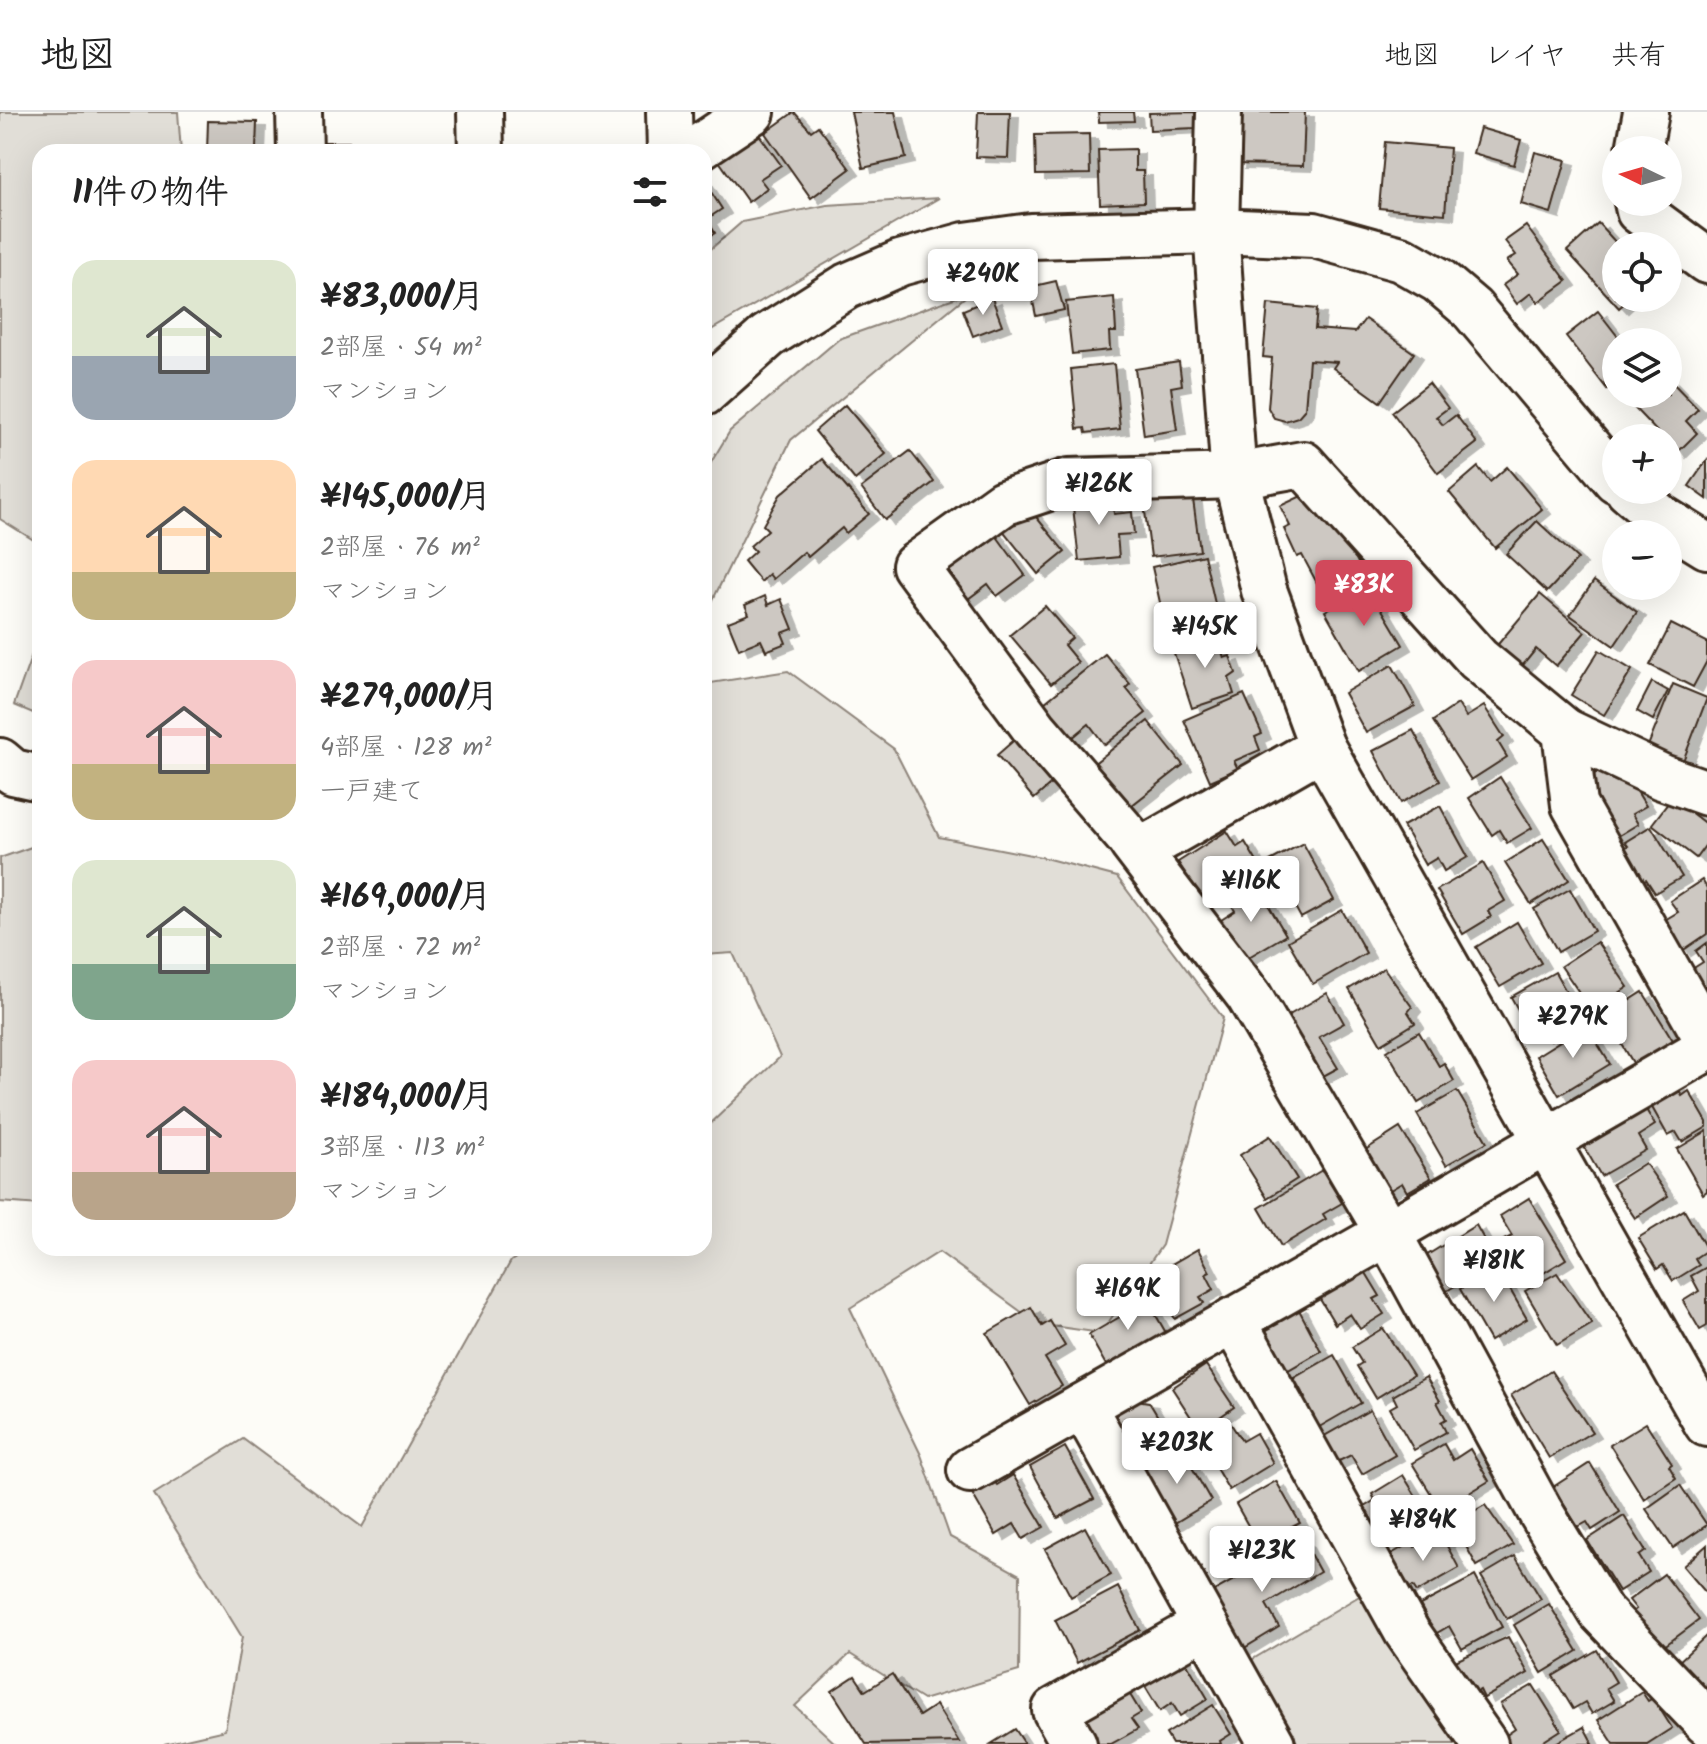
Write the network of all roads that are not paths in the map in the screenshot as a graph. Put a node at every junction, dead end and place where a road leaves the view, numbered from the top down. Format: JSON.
{"nodes":[{"id":1,"x":299,"y":112,"type":"edge"},
{"id":2,"x":480,"y":112,"type":"edge"},
{"id":3,"x":669,"y":112,"type":"edge"},
{"id":4,"x":752,"y":112,"type":"edge"},
{"id":5,"x":1219,"y":112,"type":"edge"},
{"id":6,"x":1646,"y":112,"type":"edge"},
{"id":7,"x":1642,"y":136,"type":"edge"},
{"id":8,"x":300,"y":144,"type":"edge"},
{"id":9,"x":481,"y":144,"type":"edge"},
{"id":10,"x":670,"y":144,"type":"edge"},
{"id":11,"x":704,"y":144,"type":"edge"},
{"id":12,"x":1646,"y":216,"type":"edge"},
{"id":13,"x":1216,"y":231,"type":"junction"},
{"id":14,"x":1707,"y":261,"type":"edge"},
{"id":15,"x":712,"y":386,"type":"edge"},
{"id":16,"x":1602,"y":463,"type":"edge"},
{"id":17,"x":1236,"y":476,"type":"junction"},
{"id":18,"x":1645,"y":504,"type":"edge"},
{"id":19,"x":1707,"y":546,"type":"edge"},
{"id":20,"x":1565,"y":731,"type":"junction"},
{"id":21,"x":1322,"y":747,"type":"junction"},
{"id":22,"x":0,"y":761,"type":"edge"},
{"id":23,"x":32,"y":776,"type":"edge"},
{"id":24,"x":1707,"y":793,"type":"edge"},
{"id":25,"x":1132,"y":843,"type":"junction"},
{"id":26,"x":1707,"y":1039,"type":"edge"},
{"id":27,"x":1707,"y":1048,"type":"edge"},
{"id":28,"x":1547,"y":1138,"type":"junction"},
{"id":29,"x":1388,"y":1233,"type":"junction"},
{"id":30,"x":1233,"y":1320,"type":"junction"},
{"id":31,"x":1083,"y":1406,"type":"junction"},
{"id":32,"x":1707,"y":1424,"type":"edge"},
{"id":33,"x":970,"y":1470,"type":"dead end"},
{"id":34,"x":1205,"y":1625,"type":"junction"},
{"id":35,"x":1707,"y":1723,"type":"edge"},
{"id":36,"x":1074,"y":1744,"type":"edge"},
{"id":37,"x":1272,"y":1744,"type":"edge"},
{"id":38,"x":1485,"y":1744,"type":"edge"}],
"edges":[{"from":1,"to":8,"type":"street"},
{"from":2,"to":9,"type":"street"},
{"from":3,"to":10,"type":"street"},
{"from":4,"to":11,"type":"street"},
{"from":5,"to":13,"type":"street"},
{"from":6,"to":7,"type":"street"},
{"from":12,"to":14,"type":"street"},
{"from":13,"to":15,"type":"street"},
{"from":13,"to":16,"type":"street"},
{"from":13,"to":17,"type":"street"},
{"from":17,"to":20,"type":"street"},
{"from":17,"to":21,"type":"street"},
{"from":17,"to":25,"type":"street"},
{"from":18,"to":19,"type":"street"},
{"from":20,"to":24,"type":"street"},
{"from":20,"to":26,"type":"street"},
{"from":21,"to":25,"type":"street"},
{"from":21,"to":28,"type":"street"},
{"from":22,"to":23,"type":"street"},
{"from":25,"to":29,"type":"street"},
{"from":27,"to":28,"type":"street"},
{"from":28,"to":29,"type":"street"},
{"from":28,"to":32,"type":"street"},
{"from":29,"to":30,"type":"street"},
{"from":29,"to":35,"type":"street"},
{"from":30,"to":31,"type":"street"},
{"from":30,"to":38,"type":"street"},
{"from":31,"to":33,"type":"street"},
{"from":31,"to":34,"type":"street"},
{"from":34,"to":36,"type":"street"},
{"from":34,"to":37,"type":"street"}]}
